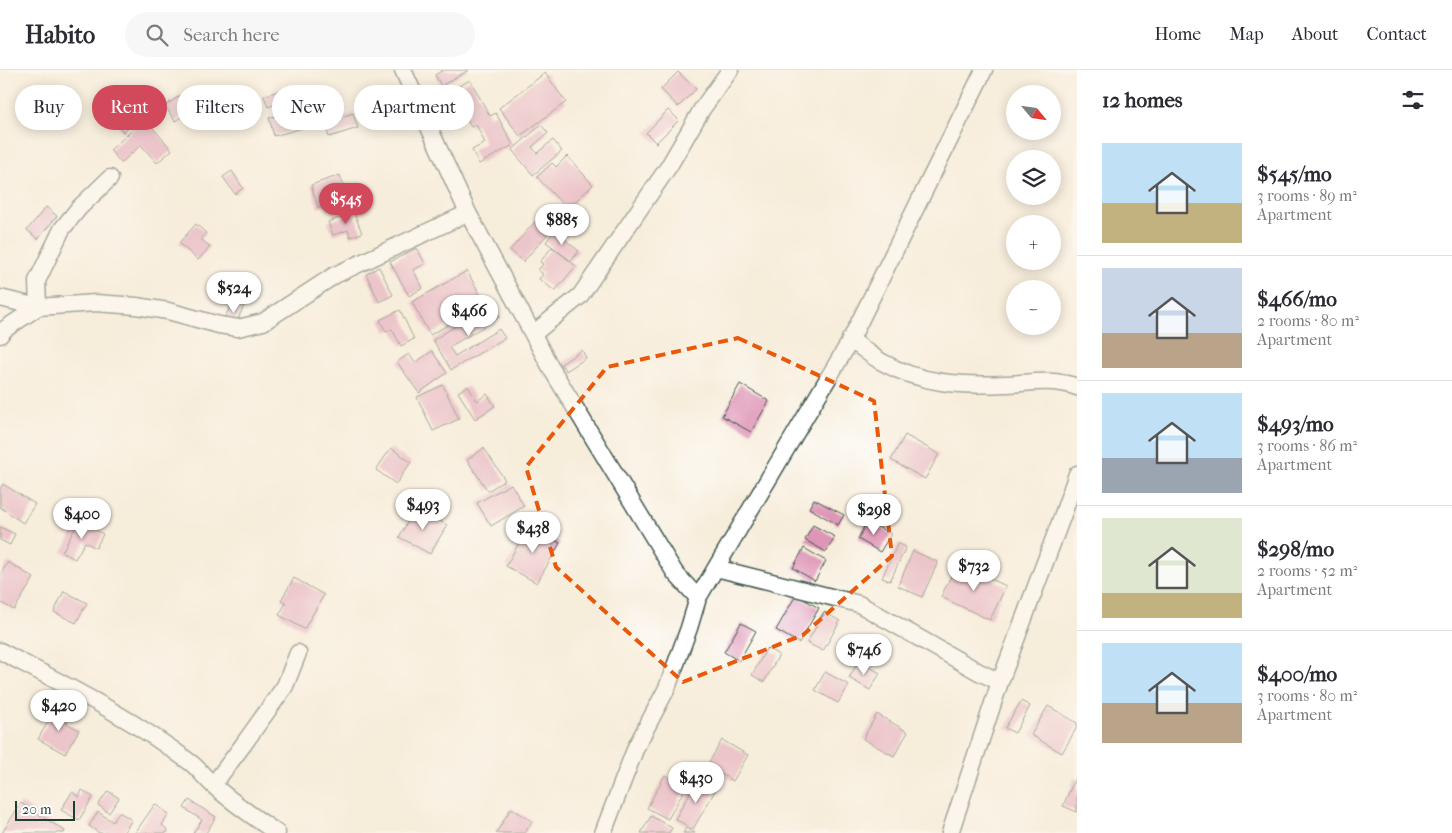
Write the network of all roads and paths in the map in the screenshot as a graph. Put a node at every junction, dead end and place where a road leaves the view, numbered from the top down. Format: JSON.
{"nodes":[{"id":1,"x":403,"y":70,"type":"edge"},
{"id":2,"x":730,"y":70,"type":"edge"},
{"id":3,"x":984,"y":70,"type":"edge"},
{"id":4,"x":110,"y":178,"type":"dead end"},
{"id":5,"x":468,"y":213,"type":"junction"},
{"id":6,"x":0,"y":298,"type":"edge"},
{"id":7,"x":38,"y":307,"type":"junction"},
{"id":8,"x":533,"y":334,"type":"junction"},
{"id":9,"x":0,"y":335,"type":"edge"},
{"id":10,"x":850,"y":340,"type":"junction"},
{"id":11,"x":1077,"y":387,"type":"edge"},
{"id":12,"x":1077,"y":474,"type":"edge"},
{"id":13,"x":716,"y":568,"type":"junction"},
{"id":14,"x":698,"y":598,"type":"junction"},
{"id":15,"x":0,"y":651,"type":"edge"},
{"id":16,"x":298,"y":653,"type":"dead end"},
{"id":17,"x":1000,"y":682,"type":"junction"},
{"id":18,"x":213,"y":785,"type":"junction"},
{"id":19,"x":277,"y":833,"type":"edge"},
{"id":20,"x":603,"y":833,"type":"edge"},
{"id":21,"x":950,"y":833,"type":"edge"}],
"edges":[{"from":1,"to":5,"type":"street"},
{"from":2,"to":8,"type":"street"},
{"from":3,"to":10,"type":"street"},
{"from":4,"to":7,"type":"street"},
{"from":5,"to":7,"type":"street"},
{"from":5,"to":8,"type":"street"},
{"from":6,"to":7,"type":"street"},
{"from":7,"to":9,"type":"street"},
{"from":8,"to":14,"type":"street"},
{"from":10,"to":11,"type":"street"},
{"from":10,"to":13,"type":"street"},
{"from":12,"to":17,"type":"street"},
{"from":13,"to":14,"type":"street"},
{"from":13,"to":17,"type":"street"},
{"from":14,"to":20,"type":"street"},
{"from":15,"to":18,"type":"street"},
{"from":16,"to":18,"type":"street"},
{"from":17,"to":21,"type":"street"},
{"from":18,"to":19,"type":"street"}]}
